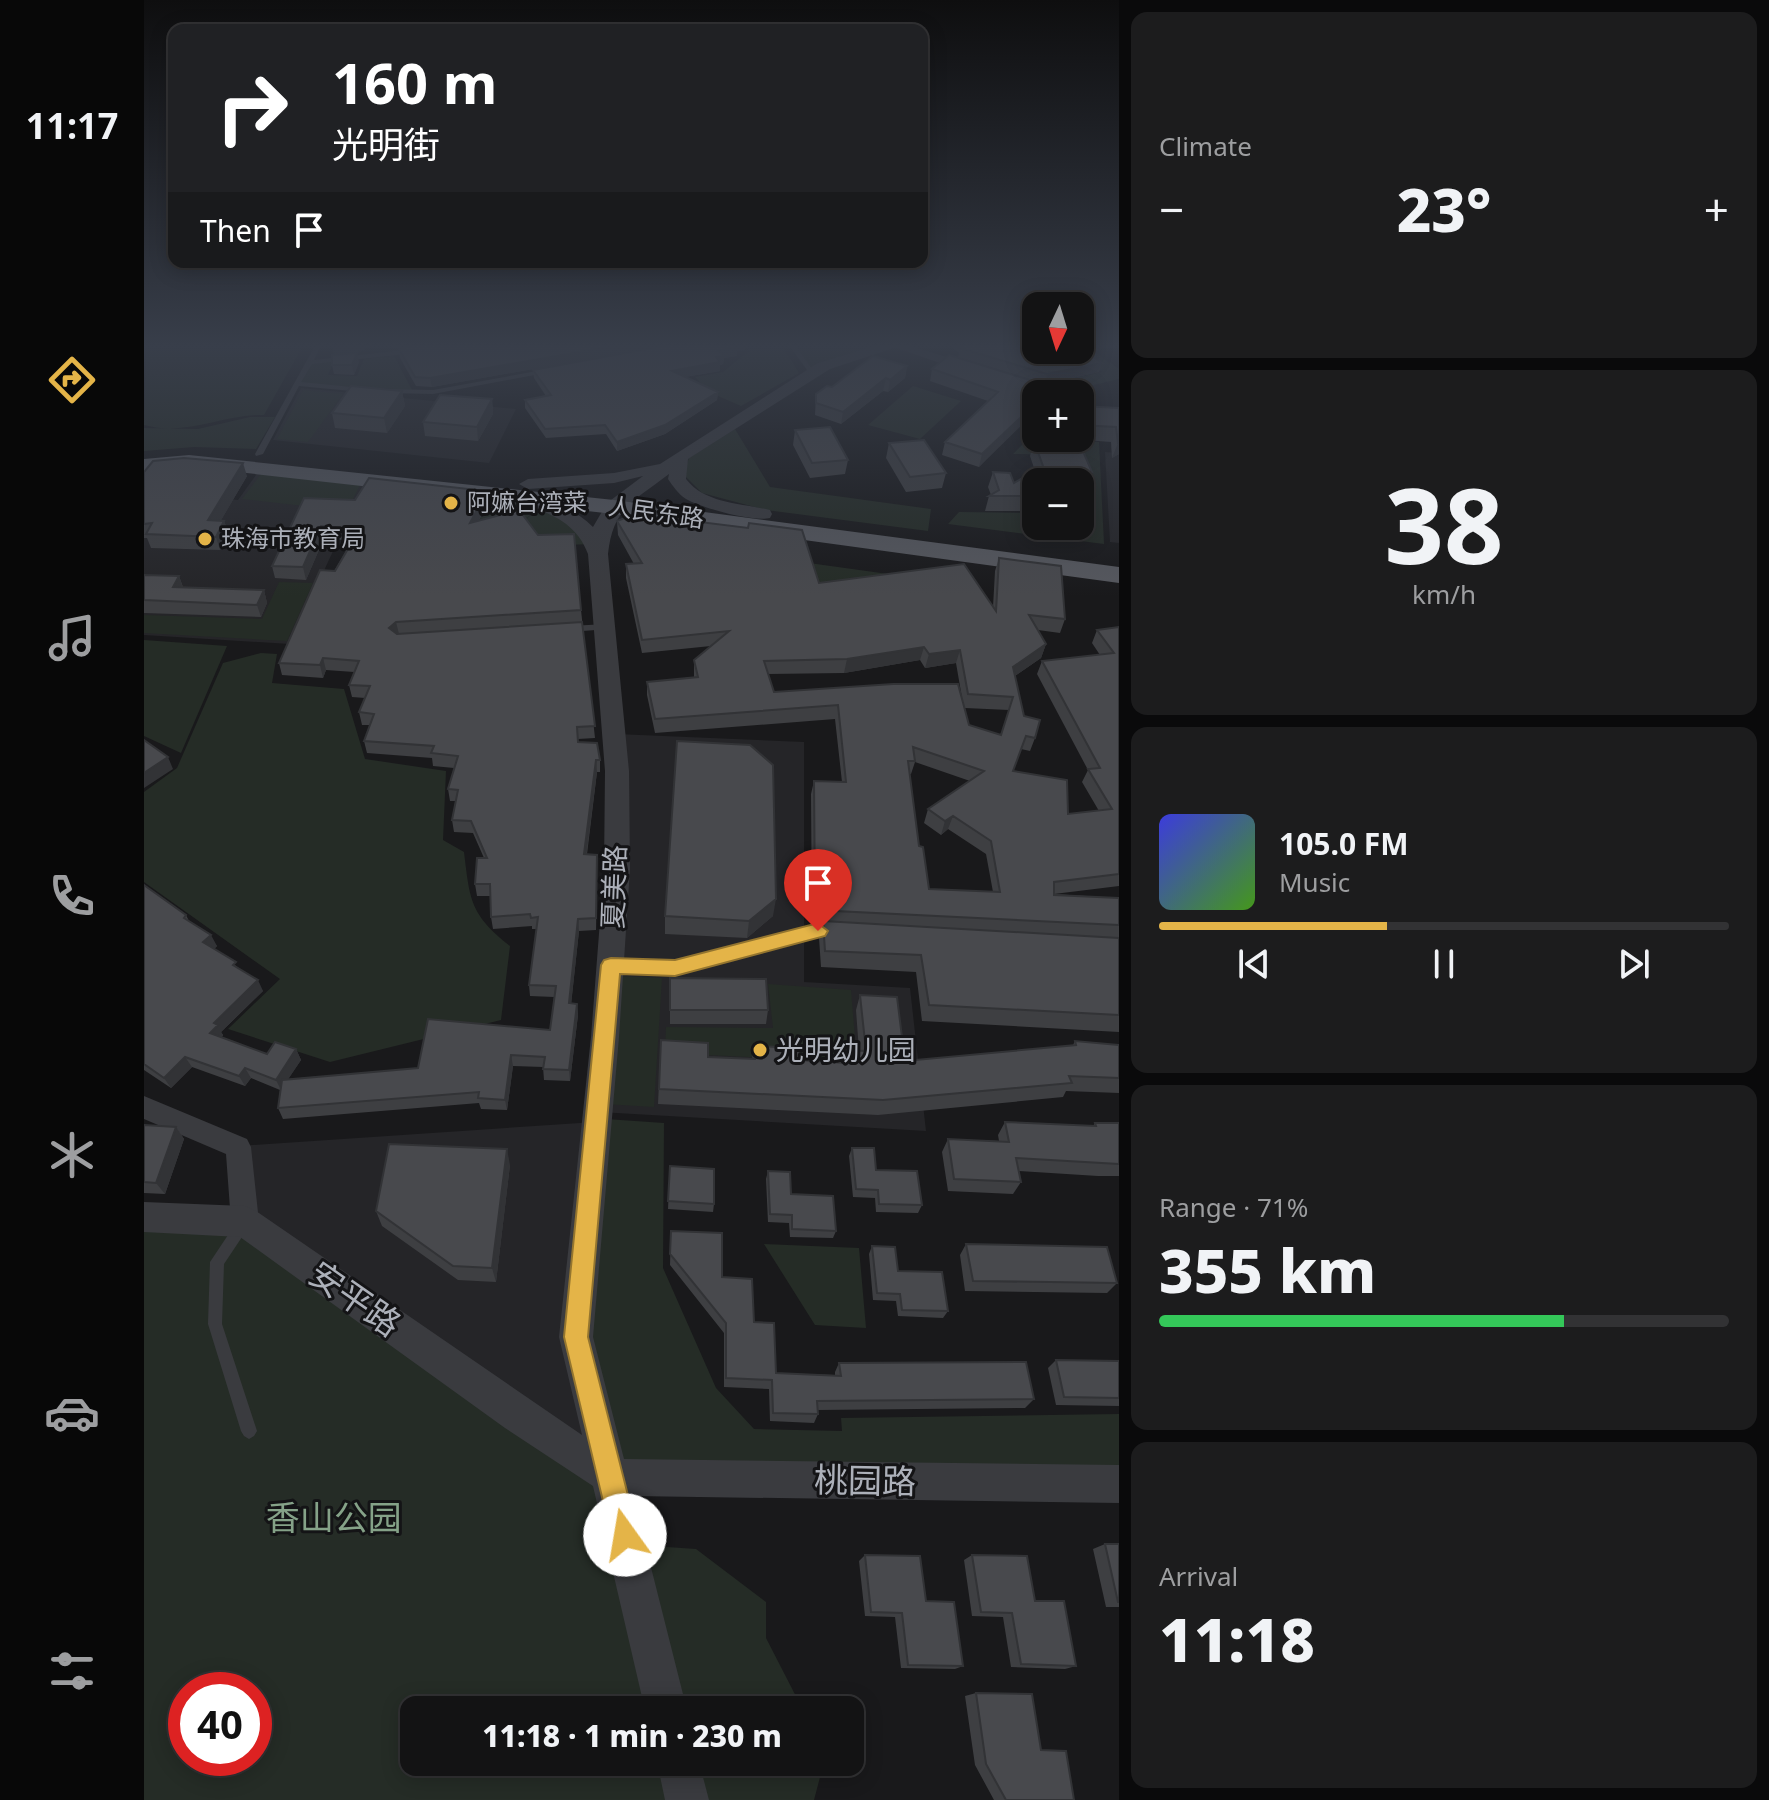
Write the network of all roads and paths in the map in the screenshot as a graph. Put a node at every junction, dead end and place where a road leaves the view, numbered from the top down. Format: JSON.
{"nodes":[{"id":1,"x":273,"y":428,"type":"edge"},
{"id":2,"x":726,"y":428,"type":"edge"},
{"id":3,"x":144,"y":453,"type":"edge"},
{"id":4,"x":259,"y":454,"type":"junction"},
{"id":5,"x":680,"y":457,"type":"junction"},
{"id":6,"x":144,"y":466,"type":"edge"},
{"id":7,"x":519,"y":490,"type":"junction"},
{"id":8,"x":622,"y":501,"type":"junction"},
{"id":9,"x":763,"y":514,"type":"junction"},
{"id":10,"x":598,"y":554,"type":"junction"},
{"id":11,"x":1119,"y":560,"type":"edge"},
{"id":12,"x":1119,"y":575,"type":"edge"},
{"id":13,"x":606,"y":627,"type":"junction"},
{"id":14,"x":558,"y":630,"type":"edge"},
{"id":15,"x":846,"y":932,"type":"edge"},
{"id":16,"x":611,"y":965,"type":"junction"},
{"id":17,"x":144,"y":1107,"type":"edge"},
{"id":18,"x":144,"y":1217,"type":"edge"},
{"id":19,"x":245,"y":1222,"type":"junction"},
{"id":20,"x":249,"y":1431,"type":"dead end"},
{"id":21,"x":612,"y":1477,"type":"junction"},
{"id":22,"x":1119,"y":1484,"type":"edge"},
{"id":23,"x":663,"y":1696,"type":"edge"},
{"id":24,"x":681,"y":1776,"type":"edge"},
{"id":25,"x":687,"y":1800,"type":"edge"}],
"edges":[{"from":1,"to":4,"type":"lane"},
{"from":2,"to":5,"type":"street"},
{"from":3,"to":4,"type":"main road","name":"人民东路"},
{"from":4,"to":7,"type":"main road","name":"人民东路"},
{"from":5,"to":7,"type":"street"},
{"from":5,"to":8,"type":"street"},
{"from":5,"to":9,"type":"street"},
{"from":6,"to":7,"type":"main road","name":"人民东路"},
{"from":7,"to":8,"type":"main road","name":"人民东路"},
{"from":7,"to":10,"type":"street"},
{"from":8,"to":9,"type":"main road","name":"人民东路"},
{"from":8,"to":10,"type":"street","name":"夏美路"},
{"from":8,"to":12,"type":"main road","name":"人民东路"},
{"from":9,"to":11,"type":"main road","name":"人民东路"},
{"from":10,"to":13,"type":"street","name":"夏美路"},
{"from":13,"to":14,"type":"lane"},
{"from":13,"to":16,"type":"street","name":"夏美路"},
{"from":15,"to":16,"type":"lane"},
{"from":16,"to":21,"type":"street","name":"夏美路"},
{"from":17,"to":19,"type":"street"},
{"from":18,"to":19,"type":"street"},
{"from":19,"to":20,"type":"lane"},
{"from":19,"to":21,"type":"street","name":"安平路"},
{"from":21,"to":22,"type":"street","name":"桃园路"},
{"from":21,"to":23,"type":"street","name":"夏美路"},
{"from":24,"to":25,"type":"street"}]}
